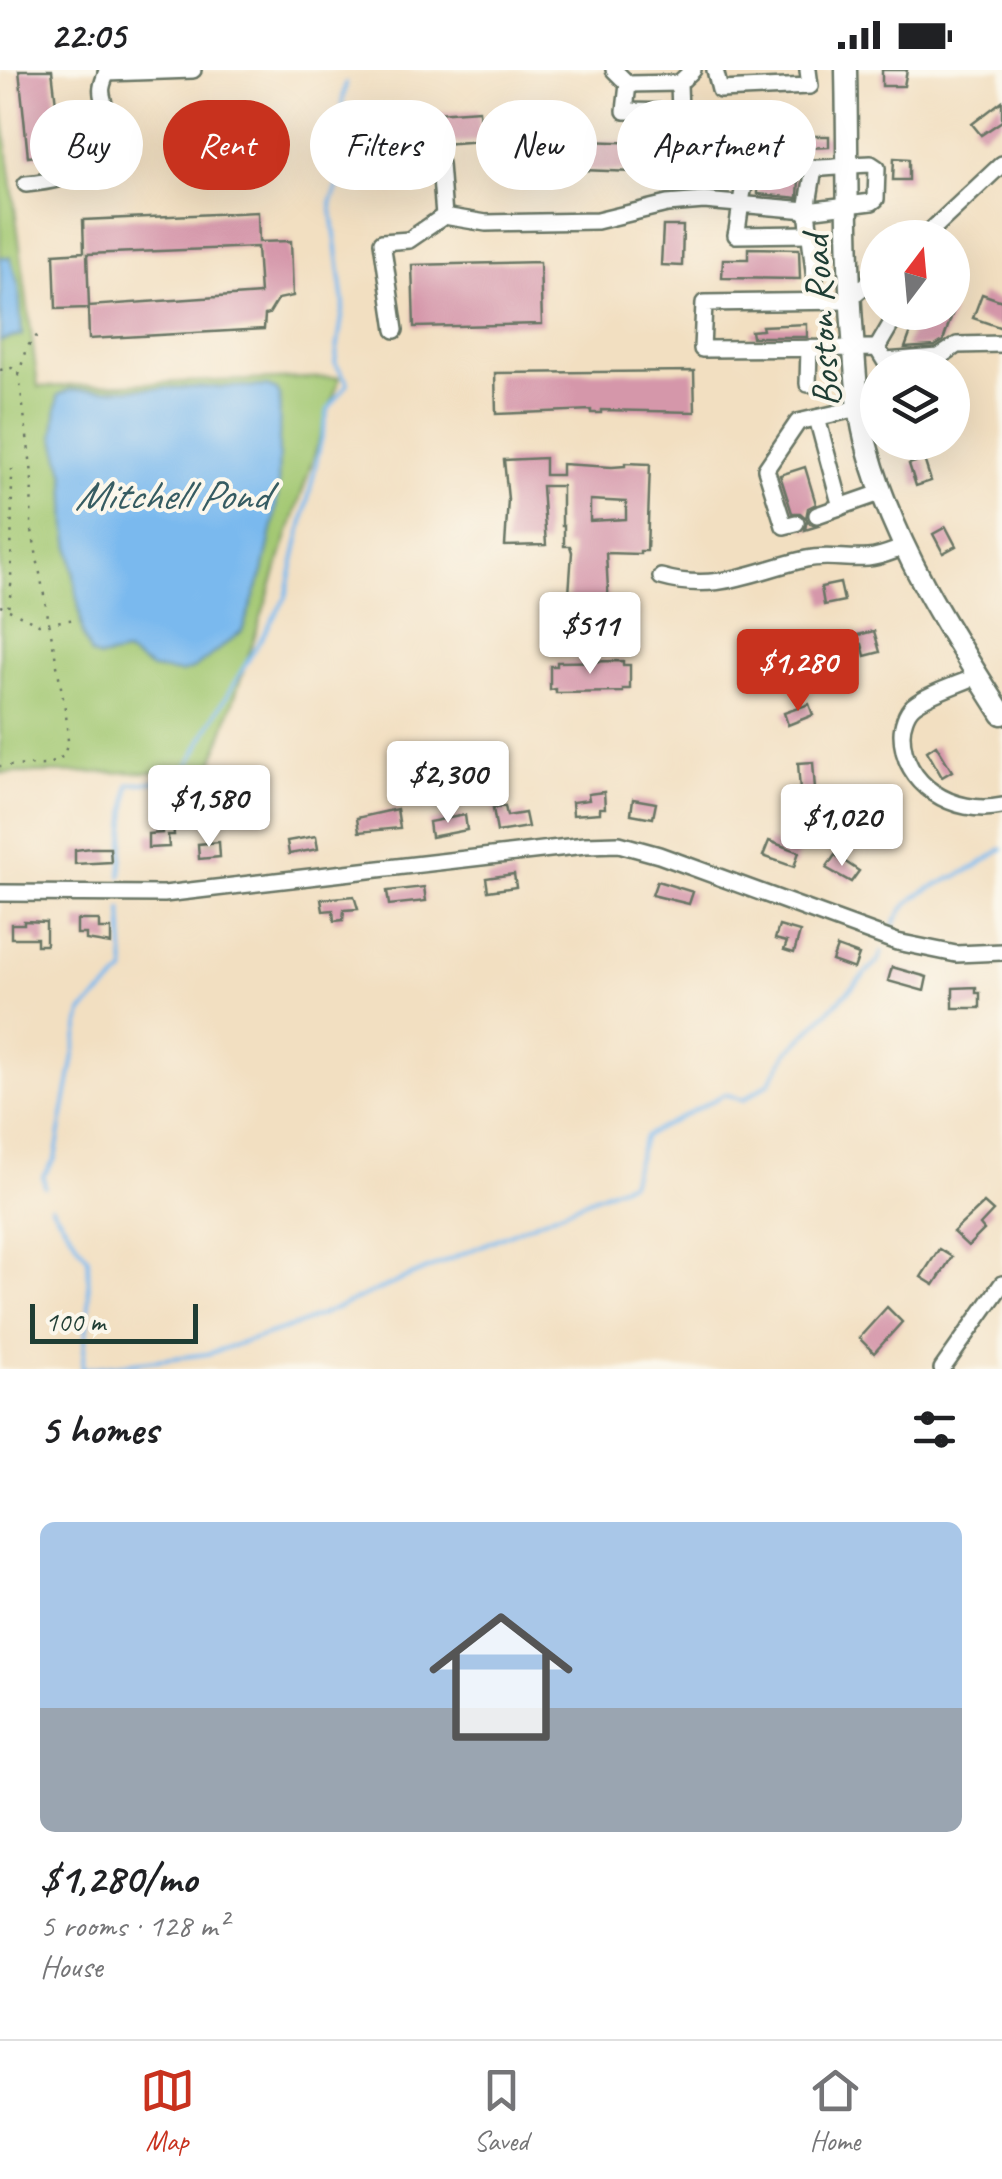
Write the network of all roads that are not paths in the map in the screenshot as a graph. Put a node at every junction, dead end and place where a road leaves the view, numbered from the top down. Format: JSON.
{"nodes":[{"id":1,"x":192,"y":70,"type":"edge"},
{"id":2,"x":693,"y":70,"type":"edge"},
{"id":3,"x":715,"y":70,"type":"edge"},
{"id":4,"x":846,"y":70,"type":"edge"},
{"id":5,"x":107,"y":72,"type":"edge"},
{"id":6,"x":620,"y":75,"type":"edge"},
{"id":7,"x":809,"y":78,"type":"edge"},
{"id":8,"x":679,"y":83,"type":"junction"},
{"id":9,"x":848,"y":164,"type":"junction"},
{"id":10,"x":1002,"y":164,"type":"edge"},
{"id":11,"x":816,"y":168,"type":"edge"},
{"id":12,"x":26,"y":184,"type":"dead end"},
{"id":13,"x":442,"y":190,"type":"edge"},
{"id":14,"x":745,"y":190,"type":"edge"},
{"id":15,"x":810,"y":190,"type":"edge"},
{"id":16,"x":848,"y":203,"type":"junction"},
{"id":17,"x":743,"y":206,"type":"junction"},
{"id":18,"x":807,"y":210,"type":"junction"},
{"id":19,"x":444,"y":216,"type":"junction"},
{"id":20,"x":942,"y":220,"type":"edge"},
{"id":21,"x":810,"y":234,"type":"junction"},
{"id":22,"x":815,"y":280,"type":"dead end"},
{"id":23,"x":860,"y":291,"type":"edge"},
{"id":24,"x":850,"y":299,"type":"junction"},
{"id":25,"x":395,"y":330,"type":"dead end"},
{"id":26,"x":888,"y":330,"type":"edge"},
{"id":27,"x":1002,"y":344,"type":"edge"},
{"id":28,"x":809,"y":348,"type":"junction"},
{"id":29,"x":854,"y":348,"type":"junction"},
{"id":30,"x":877,"y":348,"type":"junction"},
{"id":31,"x":808,"y":384,"type":"dead end"},
{"id":32,"x":859,"y":408,"type":"junction"},
{"id":33,"x":817,"y":418,"type":"junction"},
{"id":34,"x":883,"y":492,"type":"junction"},
{"id":35,"x":841,"y":507,"type":"junction"},
{"id":36,"x":817,"y":515,"type":"dead end"},
{"id":37,"x":796,"y":523,"type":"dead end"},
{"id":38,"x":905,"y":547,"type":"junction"},
{"id":39,"x":661,"y":577,"type":"dead end"},
{"id":40,"x":978,"y":676,"type":"junction"},
{"id":41,"x":1001,"y":710,"type":"edge"},
{"id":42,"x":1002,"y":806,"type":"edge"},
{"id":43,"x":0,"y":893,"type":"edge"},
{"id":44,"x":1002,"y":952,"type":"edge"},
{"id":45,"x":1002,"y":1284,"type":"edge"},
{"id":46,"x":942,"y":1369,"type":"edge"}],
"edges":[{"from":1,"to":5,"type":"street"},
{"from":2,"to":8,"type":"street"},
{"from":3,"to":7,"type":"street"},
{"from":4,"to":9,"type":"main road","name":"Boston Road"},
{"from":5,"to":12,"type":"street"},
{"from":6,"to":8,"type":"street"},
{"from":6,"to":8,"type":"street"},
{"from":9,"to":11,"type":"street"},
{"from":9,"to":16,"type":"main road","name":"Boston Road"},
{"from":9,"to":16,"type":"street"},
{"from":10,"to":20,"type":"street"},
{"from":13,"to":19,"type":"street"},
{"from":14,"to":17,"type":"street"},
{"from":15,"to":18,"type":"street"},
{"from":16,"to":18,"type":"street"},
{"from":16,"to":24,"type":"main road","name":"Boston Road"},
{"from":17,"to":18,"type":"street"},
{"from":17,"to":19,"type":"street"},
{"from":17,"to":21,"type":"street"},
{"from":18,"to":21,"type":"street"},
{"from":19,"to":25,"type":"street"},
{"from":21,"to":22,"type":"street"},
{"from":23,"to":24,"type":"street"},
{"from":24,"to":28,"type":"street"},
{"from":24,"to":29,"type":"main road","name":"Boston Road"},
{"from":26,"to":30,"type":"street"},
{"from":27,"to":30,"type":"street"},
{"from":28,"to":29,"type":"street"},
{"from":28,"to":31,"type":"street"},
{"from":29,"to":30,"type":"street"},
{"from":29,"to":32,"type":"main road","name":"Boston Road"},
{"from":32,"to":33,"type":"street"},
{"from":32,"to":34,"type":"main road","name":"Boston Road"},
{"from":33,"to":35,"type":"street"},
{"from":33,"to":37,"type":"street"},
{"from":34,"to":35,"type":"street"},
{"from":34,"to":38,"type":"main road","name":"Boston Road"},
{"from":35,"to":36,"type":"street"},
{"from":38,"to":39,"type":"street"},
{"from":38,"to":40,"type":"main road","name":"Boston Road"},
{"from":40,"to":41,"type":"main road","name":"Boston Road"},
{"from":40,"to":42,"type":"street"},
{"from":43,"to":44,"type":"street"},
{"from":45,"to":46,"type":"street"}]}
